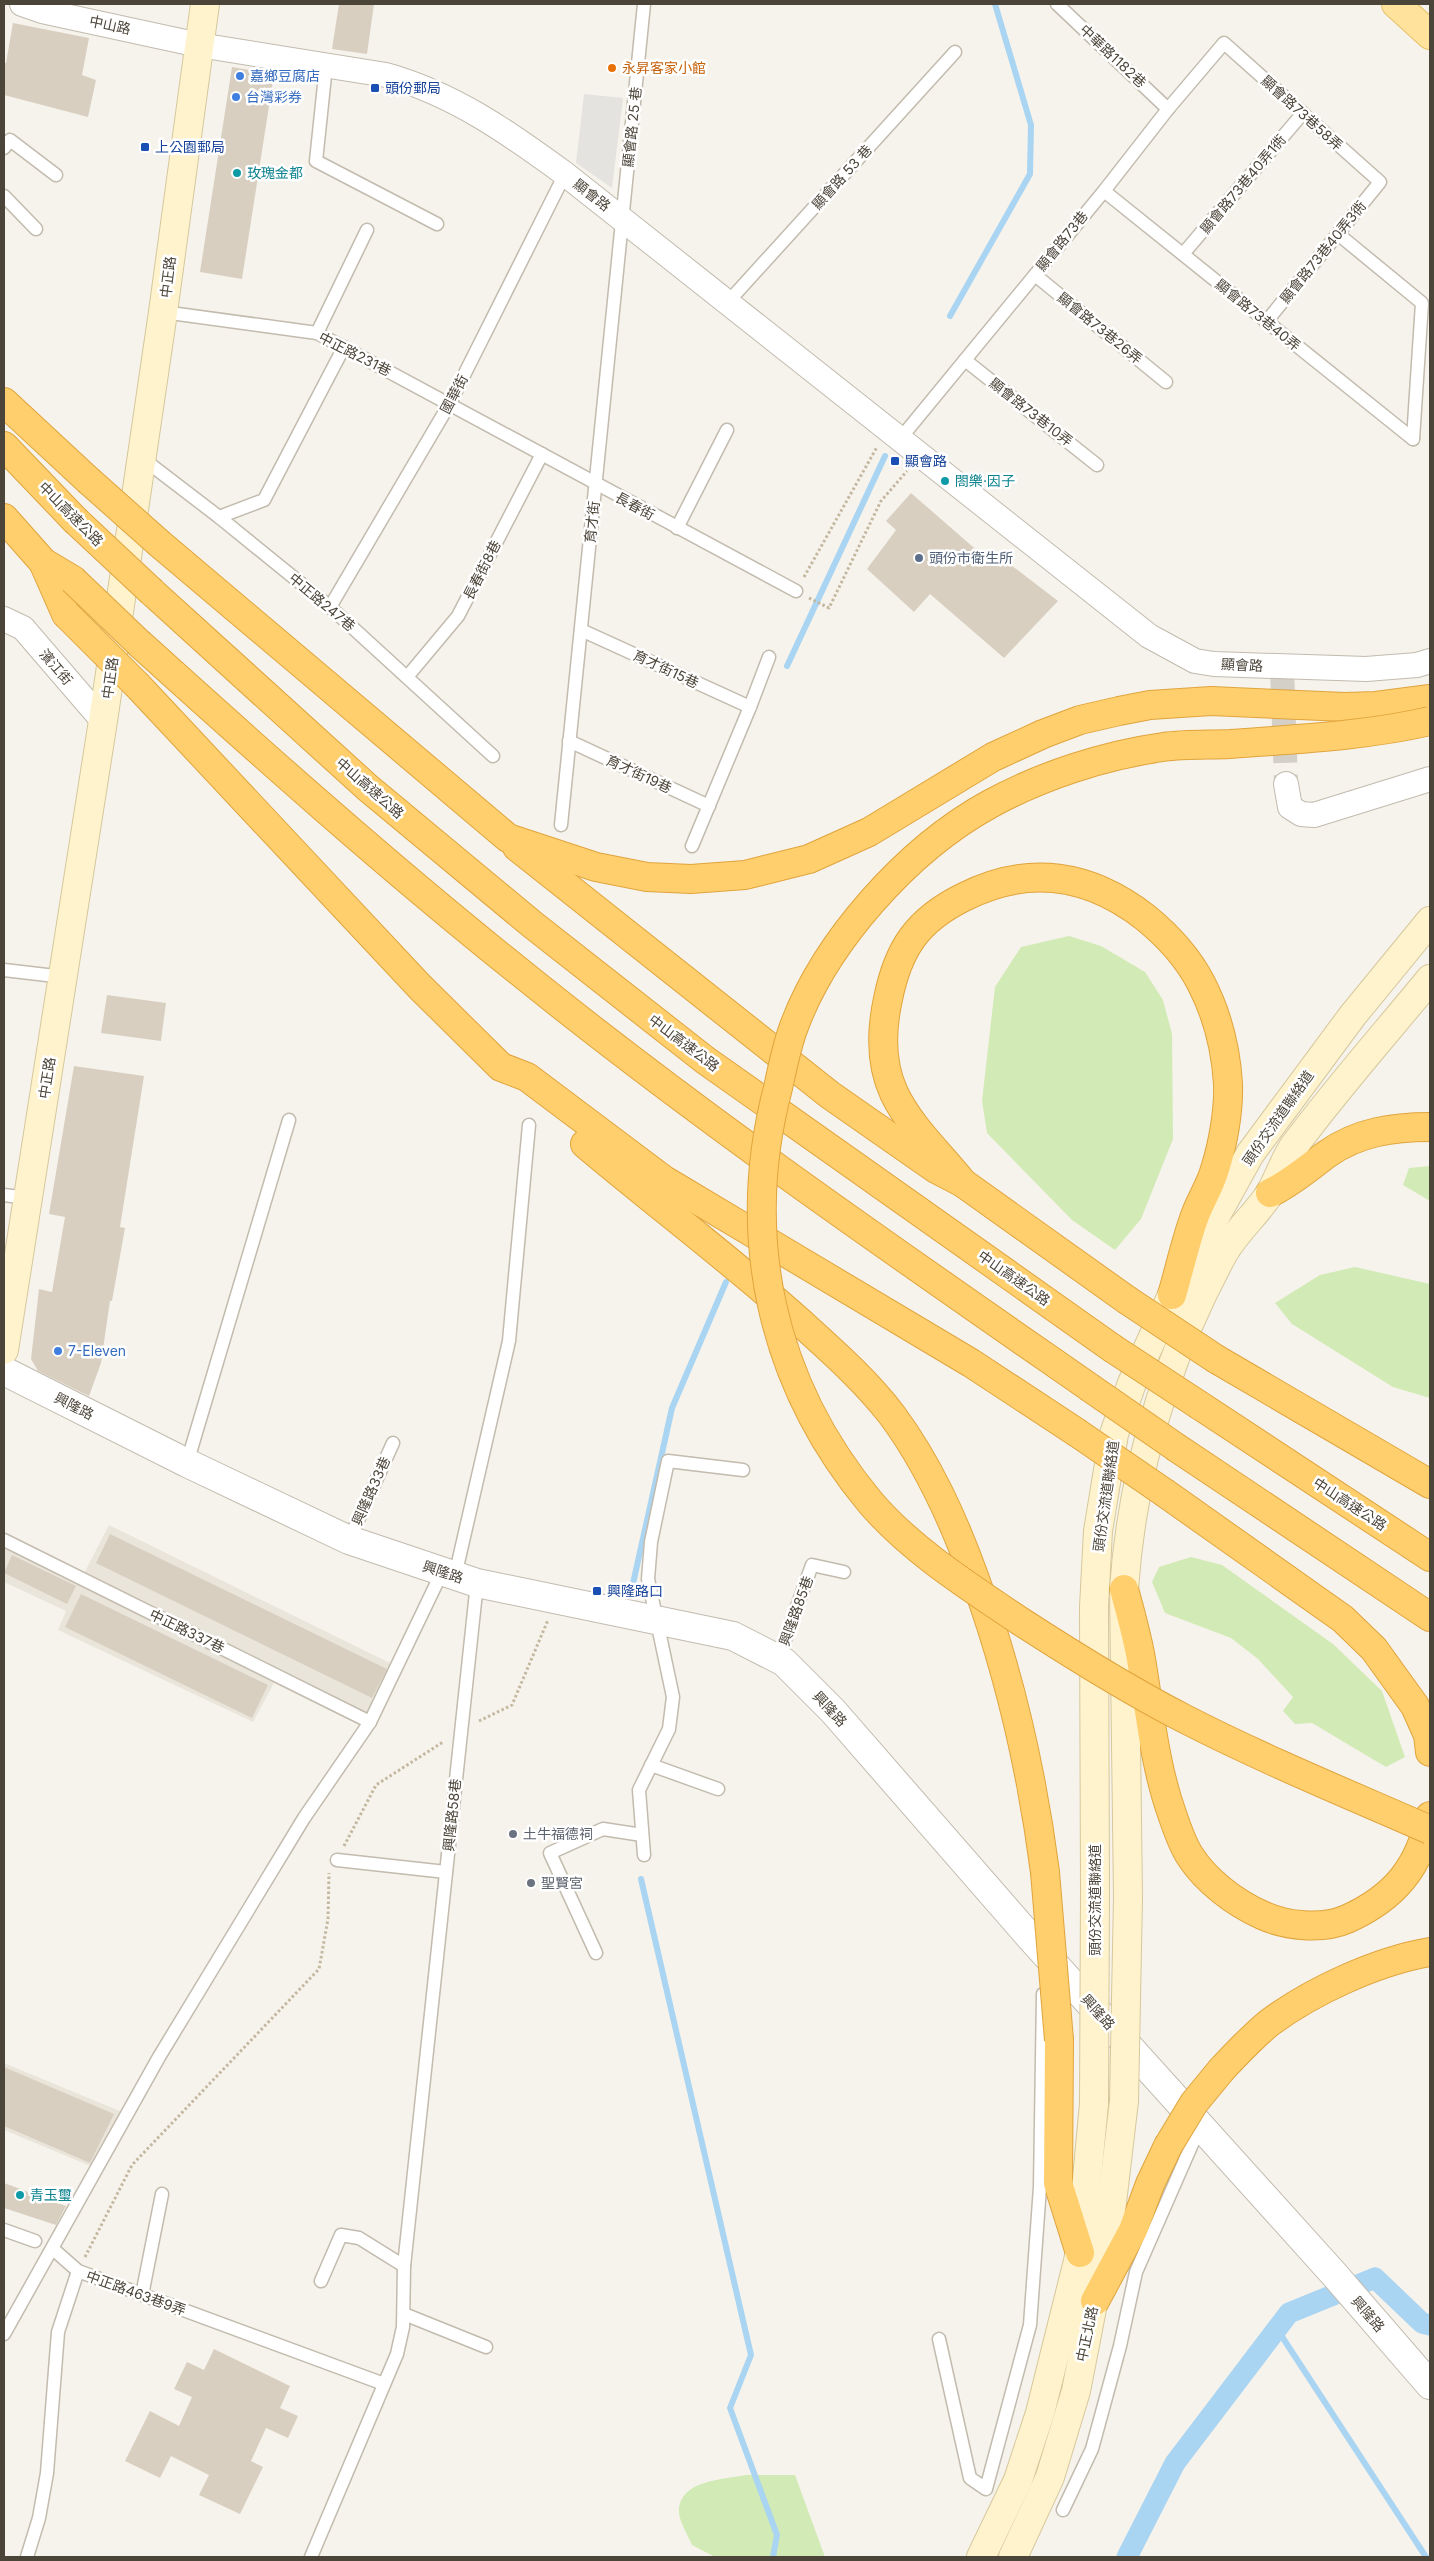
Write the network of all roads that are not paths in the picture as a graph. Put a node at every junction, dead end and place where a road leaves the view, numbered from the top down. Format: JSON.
{"nodes":[{"id":1,"x":22,"y":4,"type":"edge"},
{"id":2,"x":205,"y":4,"type":"edge"},
{"id":3,"x":644,"y":4,"type":"edge"},
{"id":4,"x":1058,"y":4,"type":"edge"},
{"id":5,"x":1396,"y":4,"type":"edge"},
{"id":6,"x":1430,"y":35,"type":"edge"},
{"id":7,"x":1224,"y":44,"type":"joint"},
{"id":8,"x":200,"y":45,"type":"junction"},
{"id":9,"x":956,"y":52,"type":"dead end"},
{"id":10,"x":326,"y":66,"type":"junction"},
{"id":11,"x":1168,"y":109,"type":"junction"},
{"id":12,"x":1303,"y":113,"type":"junction"},
{"id":13,"x":4,"y":148,"type":"edge"},
{"id":14,"x":565,"y":174,"type":"junction"},
{"id":15,"x":56,"y":175,"type":"dead end"},
{"id":16,"x":1380,"y":182,"type":"joint"},
{"id":17,"x":1104,"y":191,"type":"junction"},
{"id":18,"x":4,"y":196,"type":"edge"},
{"id":19,"x":623,"y":220,"type":"junction"},
{"id":20,"x":437,"y":224,"type":"dead end"},
{"id":21,"x":36,"y":229,"type":"dead end"},
{"id":22,"x":367,"y":230,"type":"dead end"},
{"id":23,"x":1338,"y":234,"type":"junction"},
{"id":24,"x":1183,"y":254,"type":"junction"},
{"id":25,"x":1035,"y":275,"type":"junction"},
{"id":26,"x":728,"y":302,"type":"junction"},
{"id":27,"x":164,"y":312,"type":"junction"},
{"id":28,"x":1266,"y":322,"type":"junction"},
{"id":29,"x":317,"y":333,"type":"junction"},
{"id":30,"x":344,"y":347,"type":"junction"},
{"id":31,"x":965,"y":360,"type":"junction"},
{"id":32,"x":1166,"y":382,"type":"dead end"},
{"id":33,"x":4,"y":402,"type":"edge"},
{"id":34,"x":450,"y":403,"type":"junction"},
{"id":35,"x":727,"y":430,"type":"dead end"},
{"id":36,"x":894,"y":434,"type":"junction"},
{"id":37,"x":4,"y":446,"type":"edge"},
{"id":38,"x":542,"y":454,"type":"junction"},
{"id":39,"x":142,"y":458,"type":"junction"},
{"id":40,"x":1097,"y":465,"type":"dead end"},
{"id":41,"x":596,"y":485,"type":"junction"},
{"id":42,"x":219,"y":517,"type":"junction"},
{"id":43,"x":4,"y":518,"type":"edge"},
{"id":44,"x":677,"y":528,"type":"junction"},
{"id":45,"x":43,"y":562,"type":"junction"},
{"id":46,"x":796,"y":591,"type":"road end"},
{"id":47,"x":330,"y":607,"type":"junction"},
{"id":48,"x":4,"y":619,"type":"edge"},
{"id":49,"x":581,"y":630,"type":"junction"},
{"id":50,"x":769,"y":657,"type":"dead end"},
{"id":51,"x":1430,"y":661,"type":"edge"},
{"id":52,"x":407,"y":677,"type":"junction"},
{"id":53,"x":1430,"y":699,"type":"edge"},
{"id":54,"x":750,"y":707,"type":"junction"},
{"id":55,"x":103,"y":721,"type":"junction"},
{"id":56,"x":1430,"y":721,"type":"edge"},
{"id":57,"x":569,"y":741,"type":"junction"},
{"id":58,"x":493,"y":756,"type":"dead end"},
{"id":59,"x":1430,"y":779,"type":"edge"},
{"id":60,"x":1286,"y":784,"type":"tunnel mouth"},
{"id":61,"x":709,"y":806,"type":"junction"},
{"id":62,"x":561,"y":825,"type":"dead end"},
{"id":63,"x":508,"y":838,"type":"junction"},
{"id":64,"x":692,"y":846,"type":"dead end"},
{"id":65,"x":1430,"y":921,"type":"edge"},
{"id":66,"x":4,"y":970,"type":"edge"},
{"id":67,"x":64,"y":977,"type":"junction"},
{"id":68,"x":1430,"y":979,"type":"edge"},
{"id":69,"x":501,"y":1067,"type":"junction"},
{"id":70,"x":289,"y":1120,"type":"dead end"},
{"id":71,"x":529,"y":1125,"type":"dead end"},
{"id":72,"x":1430,"y":1127,"type":"edge"},
{"id":73,"x":963,"y":1183,"type":"junction"},
{"id":74,"x":1270,"y":1193,"type":"junction"},
{"id":75,"x":15,"y":1196,"type":"edge"},
{"id":76,"x":1172,"y":1295,"type":"junction"},
{"id":77,"x":1160,"y":1322,"type":"junction"},
{"id":78,"x":4,"y":1350,"type":"edge"},
{"id":79,"x":4,"y":1371,"type":"edge"},
{"id":80,"x":393,"y":1443,"type":"dead end"},
{"id":81,"x":187,"y":1463,"type":"junction"},
{"id":82,"x":743,"y":1470,"type":"dead end"},
{"id":83,"x":1424,"y":1476,"type":"edge"},
{"id":84,"x":4,"y":1540,"type":"edge"},
{"id":85,"x":349,"y":1540,"type":"junction"},
{"id":86,"x":1430,"y":1557,"type":"edge"},
{"id":87,"x":844,"y":1572,"type":"dead end"},
{"id":88,"x":458,"y":1577,"type":"junction"},
{"id":89,"x":1124,"y":1590,"type":"junction"},
{"id":90,"x":1430,"y":1617,"type":"edge"},
{"id":91,"x":656,"y":1620,"type":"junction"},
{"id":92,"x":778,"y":1659,"type":"junction"},
{"id":93,"x":370,"y":1722,"type":"junction"},
{"id":94,"x":1430,"y":1752,"type":"edge"},
{"id":95,"x":651,"y":1765,"type":"junction"},
{"id":96,"x":718,"y":1789,"type":"dead end"},
{"id":97,"x":1430,"y":1816,"type":"edge"},
{"id":98,"x":1430,"y":1830,"type":"edge"},
{"id":99,"x":642,"y":1834,"type":"junction"},
{"id":100,"x":644,"y":1855,"type":"dead end"},
{"id":101,"x":337,"y":1860,"type":"road end"},
{"id":102,"x":446,"y":1872,"type":"junction"},
{"id":103,"x":1044,"y":1952,"type":"junction"},
{"id":104,"x":1430,"y":1952,"type":"edge"},
{"id":105,"x":596,"y":1953,"type":"dead end"},
{"id":106,"x":1124,"y":2100,"type":"joint"},
{"id":107,"x":1094,"y":2104,"type":"joint"},
{"id":108,"x":1200,"y":2126,"type":"junction"},
{"id":109,"x":162,"y":2194,"type":"dead end"},
{"id":110,"x":4,"y":2230,"type":"edge"},
{"id":111,"x":34,"y":2241,"type":"dead end"},
{"id":112,"x":53,"y":2249,"type":"junction"},
{"id":113,"x":1080,"y":2253,"type":"junction"},
{"id":114,"x":404,"y":2266,"type":"junction"},
{"id":115,"x":78,"y":2271,"type":"junction"},
{"id":116,"x":321,"y":2281,"type":"dead end"},
{"id":117,"x":142,"y":2295,"type":"junction"},
{"id":118,"x":1094,"y":2301,"type":"junction"},
{"id":119,"x":404,"y":2314,"type":"junction"},
{"id":120,"x":4,"y":2334,"type":"edge"},
{"id":121,"x":939,"y":2339,"type":"dead end"},
{"id":122,"x":486,"y":2347,"type":"dead end"},
{"id":123,"x":384,"y":2384,"type":"junction"},
{"id":124,"x":1430,"y":2385,"type":"edge"},
{"id":125,"x":1063,"y":2510,"type":"dead end"},
{"id":126,"x":27,"y":2557,"type":"edge"},
{"id":127,"x":311,"y":2557,"type":"edge"},
{"id":128,"x":982,"y":2557,"type":"edge"},
{"id":129,"x":1013,"y":2557,"type":"edge"}],
"edges":[{"from":1,"to":8,"type":"street","name":"中山路"},
{"from":2,"to":8,"type":"main road","name":"中正路"},
{"from":3,"to":19,"type":"lane","name":"顯會路 25 巷"},
{"from":4,"to":11,"type":"lane","name":"中華路1182巷"},
{"from":5,"to":6,"type":"main road"},
{"from":7,"to":11,"type":"lane","name":"顯會路73巷"},
{"from":7,"to":12,"type":"lane","name":"顯會路73巷58弄"},
{"from":8,"to":10,"type":"street","name":"顯會路"},
{"from":8,"to":27,"type":"main road","name":"中正路"},
{"from":9,"to":26,"type":"lane","name":"顯會路 53 巷"},
{"from":10,"to":14,"type":"street","name":"顯會路"},
{"from":10,"to":20,"type":"lane"},
{"from":11,"to":17,"type":"lane","name":"顯會路73巷"},
{"from":12,"to":16,"type":"lane","name":"顯會路73巷58弄"},
{"from":12,"to":24,"type":"lane","name":"顯會路73巷40弄1衖"},
{"from":13,"to":15,"type":"lane"},
{"from":14,"to":19,"type":"street","name":"顯會路"},
{"from":14,"to":34,"type":"lane","name":"國華街"},
{"from":16,"to":23,"type":"lane","name":"顯會路73巷40弄3衖"},
{"from":17,"to":24,"type":"lane","name":"顯會路73巷40弄"},
{"from":17,"to":25,"type":"lane","name":"顯會路73巷"},
{"from":18,"to":21,"type":"lane"},
{"from":19,"to":26,"type":"street","name":"顯會路"},
{"from":19,"to":41,"type":"lane","name":"育才街"},
{"from":22,"to":29,"type":"lane"},
{"from":23,"to":28,"type":"lane","name":"顯會路73巷40弄3衖"},
{"from":23,"to":28,"type":"lane","name":"顯會路73巷40弄"},
{"from":24,"to":28,"type":"lane","name":"顯會路73巷40弄"},
{"from":25,"to":31,"type":"lane","name":"顯會路73巷"},
{"from":25,"to":32,"type":"lane","name":"顯會路73巷26弄"},
{"from":26,"to":36,"type":"street","name":"顯會路"},
{"from":27,"to":29,"type":"lane","name":"中正路231巷"},
{"from":27,"to":39,"type":"main road","name":"中正路"},
{"from":29,"to":30,"type":"lane","name":"中正路231巷"},
{"from":30,"to":34,"type":"lane","name":"中正路231巷"},
{"from":30,"to":42,"type":"lane"},
{"from":31,"to":36,"type":"lane","name":"顯會路73巷"},
{"from":31,"to":40,"type":"lane","name":"顯會路73巷10弄"},
{"from":33,"to":63,"type":"highway","bridge":true},
{"from":34,"to":38,"type":"lane","name":"長春街"},
{"from":34,"to":47,"type":"lane","name":"國華街"},
{"from":35,"to":44,"type":"lane"},
{"from":36,"to":51,"type":"street","name":"顯會路"},
{"from":37,"to":86,"type":"highway","name":"中山高速公路","bridge":true},
{"from":38,"to":41,"type":"lane","name":"長春街"},
{"from":38,"to":52,"type":"lane","name":"長春街8巷"},
{"from":39,"to":42,"type":"lane","name":"中正路247巷"},
{"from":39,"to":55,"type":"main road","name":"中正路"},
{"from":41,"to":44,"type":"lane","name":"長春街"},
{"from":41,"to":49,"type":"lane","name":"育才街"},
{"from":42,"to":47,"type":"lane","name":"中正路247巷"},
{"from":43,"to":45,"type":"highway"},
{"from":44,"to":46,"type":"lane","name":"長春街"},
{"from":45,"to":69,"type":"highway","bridge":true},
{"from":45,"to":90,"type":"highway","bridge":true},
{"from":47,"to":52,"type":"lane","name":"中正路247巷"},
{"from":48,"to":55,"type":"street","name":"濱江街"},
{"from":49,"to":54,"type":"lane","name":"育才街15巷"},
{"from":49,"to":57,"type":"lane","name":"育才街"},
{"from":50,"to":54,"type":"lane"},
{"from":52,"to":58,"type":"lane","name":"中正路247巷"},
{"from":53,"to":63,"type":"highway"},
{"from":54,"to":61,"type":"lane"},
{"from":55,"to":67,"type":"main road","name":"中正路"},
{"from":56,"to":98,"type":"highway","bridge":true},
{"from":57,"to":61,"type":"lane","name":"育才街19巷"},
{"from":57,"to":62,"type":"lane","name":"育才街"},
{"from":59,"to":60,"type":"street"},
{"from":61,"to":64,"type":"lane"},
{"from":63,"to":73,"type":"highway"},
{"from":65,"to":76,"type":"main road","name":"頭份交流道聯絡道"},
{"from":66,"to":67,"type":"lane"},
{"from":67,"to":75,"type":"main road","name":"中正路"},
{"from":68,"to":74,"type":"main road","name":"頭份交流道聯絡道"},
{"from":69,"to":94,"type":"highway","bridge":true},
{"from":69,"to":113,"type":"highway","bridge":true},
{"from":70,"to":81,"type":"lane"},
{"from":71,"to":88,"type":"lane"},
{"from":72,"to":74,"type":"highway"},
{"from":73,"to":76,"type":"highway"},
{"from":73,"to":77,"type":"highway","bridge":true},
{"from":74,"to":89,"type":"main road","name":"頭份交流道聯絡道"},
{"from":75,"to":78,"type":"main road","name":"中正路"},
{"from":76,"to":77,"type":"main road","name":"頭份交流道聯絡道"},
{"from":77,"to":83,"type":"highway","bridge":true},
{"from":77,"to":107,"type":"main road","name":"頭份交流道聯絡道","bridge":true},
{"from":79,"to":81,"type":"street","name":"興隆路"},
{"from":80,"to":85,"type":"lane","name":"興隆路33巷"},
{"from":81,"to":85,"type":"street","name":"興隆路"},
{"from":82,"to":91,"type":"lane"},
{"from":84,"to":93,"type":"lane","name":"中正路337巷"},
{"from":85,"to":88,"type":"street","name":"興隆路"},
{"from":87,"to":92,"type":"lane","name":"興隆路85巷"},
{"from":88,"to":91,"type":"street","name":"興隆路"},
{"from":88,"to":93,"type":"lane"},
{"from":88,"to":102,"type":"lane","name":"興隆路58巷"},
{"from":89,"to":97,"type":"highway"},
{"from":89,"to":106,"type":"main road","name":"頭份交流道聯絡道","bridge":true},
{"from":91,"to":92,"type":"street","name":"興隆路"},
{"from":91,"to":95,"type":"lane"},
{"from":92,"to":103,"type":"street","name":"興隆路"},
{"from":93,"to":112,"type":"lane"},
{"from":95,"to":96,"type":"lane"},
{"from":95,"to":99,"type":"lane"},
{"from":99,"to":100,"type":"lane"},
{"from":99,"to":105,"type":"lane"},
{"from":101,"to":102,"type":"lane"},
{"from":102,"to":114,"type":"lane","name":"興隆路58巷"},
{"from":103,"to":108,"type":"street","name":"興隆路"},
{"from":103,"to":121,"type":"lane"},
{"from":104,"to":118,"type":"highway","bridge":true},
{"from":106,"to":118,"type":"main road","name":"中正北路"},
{"from":107,"to":113,"type":"main road","name":"中正北路"},
{"from":108,"to":124,"type":"street","name":"興隆路"},
{"from":108,"to":125,"type":"lane"},
{"from":109,"to":117,"type":"lane"},
{"from":110,"to":111,"type":"lane"},
{"from":112,"to":115,"type":"lane"},
{"from":112,"to":120,"type":"lane"},
{"from":113,"to":128,"type":"main road","name":"中正北路"},
{"from":114,"to":116,"type":"lane"},
{"from":114,"to":119,"type":"lane","name":"興隆路58巷"},
{"from":115,"to":117,"type":"lane","name":"中正路463巷9弄"},
{"from":115,"to":126,"type":"lane","name":"中正路463巷9弄"},
{"from":117,"to":123,"type":"lane","name":"中正路463巷9弄"},
{"from":118,"to":129,"type":"main road","name":"中正北路"},
{"from":119,"to":122,"type":"lane"},
{"from":119,"to":123,"type":"lane","name":"興隆路58巷"},
{"from":123,"to":127,"type":"lane","name":"興隆路58巷"}]}
